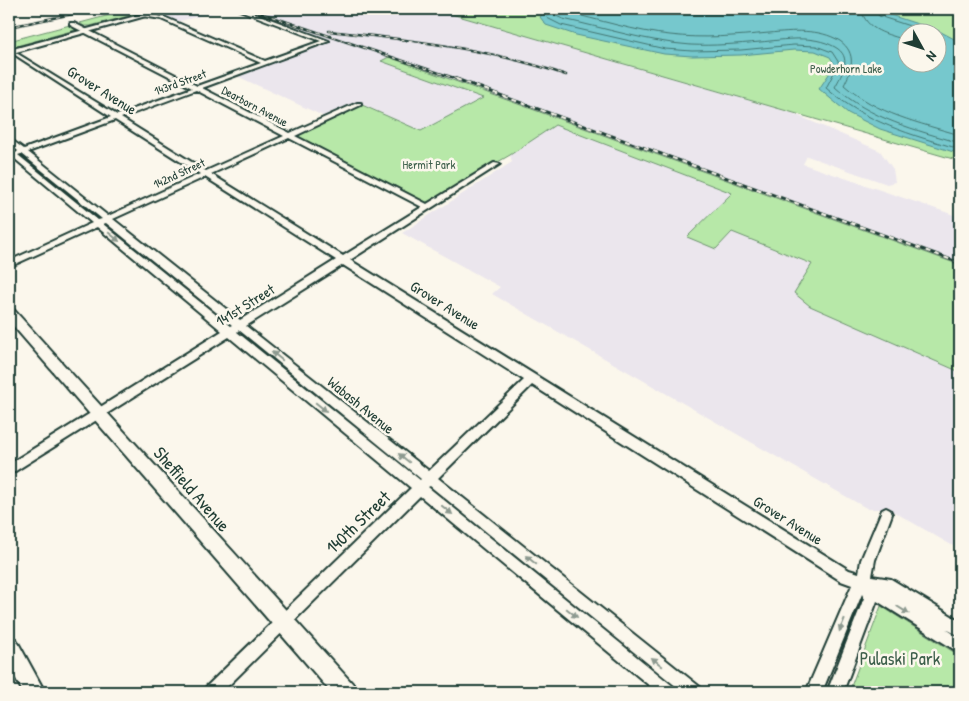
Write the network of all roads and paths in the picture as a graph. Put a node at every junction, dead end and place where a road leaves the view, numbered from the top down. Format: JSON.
{"nodes":[{"id":1,"x":168,"y":9,"type":"edge"},
{"id":2,"x":240,"y":9,"type":"edge"},
{"id":3,"x":160,"y":13,"type":"edge"},
{"id":4,"x":146,"y":15,"type":"joint"},
{"id":5,"x":72,"y":24,"type":"dead end"},
{"id":6,"x":84,"y":30,"type":"junction"},
{"id":7,"x":9,"y":51,"type":"edge"},
{"id":8,"x":265,"y":63,"type":"junction"},
{"id":9,"x":196,"y":88,"type":"junction"},
{"id":10,"x":359,"y":104,"type":"dead end"},
{"id":11,"x":115,"y":118,"type":"junction"},
{"id":12,"x":288,"y":136,"type":"junction"},
{"id":13,"x":9,"y":140,"type":"edge"},
{"id":14,"x":15,"y":153,"type":"edge"},
{"id":15,"x":496,"y":164,"type":"dead end"},
{"id":16,"x":205,"y":174,"type":"junction"},
{"id":17,"x":428,"y":207,"type":"junction"},
{"id":18,"x":101,"y":221,"type":"junction"},
{"id":19,"x":343,"y":261,"type":"junction"},
{"id":20,"x":9,"y":264,"type":"edge"},
{"id":21,"x":9,"y":313,"type":"edge"},
{"id":22,"x":234,"y":329,"type":"junction"},
{"id":23,"x":531,"y":378,"type":"junction"},
{"id":24,"x":99,"y":414,"type":"junction"},
{"id":25,"x":9,"y":470,"type":"edge"},
{"id":26,"x":429,"y":478,"type":"junction"},
{"id":27,"x":420,"y":488,"type":"junction"},
{"id":28,"x":886,"y":514,"type":"dead end"},
{"id":29,"x":864,"y":582,"type":"junction"},
{"id":30,"x":283,"y":622,"type":"junction"},
{"id":31,"x":960,"y":629,"type":"edge"},
{"id":32,"x":9,"y":646,"type":"edge"},
{"id":33,"x":960,"y":646,"type":"edge"},
{"id":34,"x":34,"y":692,"type":"edge"},
{"id":35,"x":211,"y":692,"type":"edge"},
{"id":36,"x":345,"y":692,"type":"edge"},
{"id":37,"x":669,"y":692,"type":"edge"},
{"id":38,"x":695,"y":692,"type":"edge"},
{"id":39,"x":814,"y":692,"type":"edge"},
{"id":40,"x":835,"y":692,"type":"edge"}],
"edges":[{"from":1,"to":3,"type":"main road"},
{"from":2,"to":8,"type":"street","name":"143rd Street"},
{"from":3,"to":4,"type":"main road"},
{"from":3,"to":6,"type":"street"},
{"from":3,"to":8,"type":"street"},
{"from":4,"to":6,"type":"street"},
{"from":5,"to":6,"type":"street","name":"Dearborn Avenue"},
{"from":6,"to":7,"type":"street"},
{"from":6,"to":9,"type":"street","name":"Dearborn Avenue"},
{"from":7,"to":11,"type":"street","name":"Grover Avenue"},
{"from":8,"to":9,"type":"street","name":"143rd Street"},
{"from":9,"to":11,"type":"street","name":"143rd Street"},
{"from":9,"to":12,"type":"street","name":"Dearborn Avenue"},
{"from":10,"to":12,"type":"street","name":"142nd Street"},
{"from":11,"to":14,"type":"street","name":"143rd Street"},
{"from":11,"to":16,"type":"street","name":"Grover Avenue"},
{"from":12,"to":16,"type":"street","name":"142nd Street"},
{"from":12,"to":17,"type":"street","name":"Dearborn Avenue"},
{"from":13,"to":14,"type":"street","name":"Wabash Avenue"},
{"from":14,"to":18,"type":"street","name":"Wabash Avenue"},
{"from":15,"to":17,"type":"street","name":"141st Street"},
{"from":16,"to":18,"type":"street","name":"142nd Street"},
{"from":16,"to":19,"type":"street","name":"Grover Avenue"},
{"from":17,"to":19,"type":"street","name":"141st Street"},
{"from":18,"to":20,"type":"street","name":"142nd Street"},
{"from":18,"to":22,"type":"street","name":"Wabash Avenue"},
{"from":19,"to":22,"type":"street","name":"141st Street"},
{"from":19,"to":23,"type":"street","name":"Grover Avenue"},
{"from":21,"to":24,"type":"street","name":"Sheffield Avenue"},
{"from":22,"to":24,"type":"street","name":"141st Street"},
{"from":26,"to":22,"type":"street","name":"Wabash Avenue","one_way":true},
{"from":22,"to":27,"type":"street","name":"Wabash Avenue","one_way":true},
{"from":23,"to":26,"type":"street","name":"140th Street"},
{"from":23,"to":29,"type":"street","name":"Grover Avenue"},
{"from":24,"to":25,"type":"street","name":"141st Street"},
{"from":24,"to":30,"type":"street","name":"Sheffield Avenue"},
{"from":26,"to":27,"type":"street","name":"140th Street"},
{"from":38,"to":26,"type":"street","name":"Wabash Avenue","one_way":true},
{"from":27,"to":30,"type":"street","name":"140th Street"},
{"from":27,"to":37,"type":"street","name":"Wabash Avenue","one_way":true},
{"from":28,"to":29,"type":"street"},
{"from":29,"to":31,"type":"street","name":"Grover Avenue"},
{"from":29,"to":33,"type":"street","name":"Grover Avenue","one_way":true},
{"from":29,"to":39,"type":"street","one_way":true},
{"from":29,"to":40,"type":"street"},
{"from":30,"to":35,"type":"street","name":"140th Street"},
{"from":30,"to":36,"type":"street","name":"Sheffield Avenue"},
{"from":32,"to":34,"type":"street"}]}
